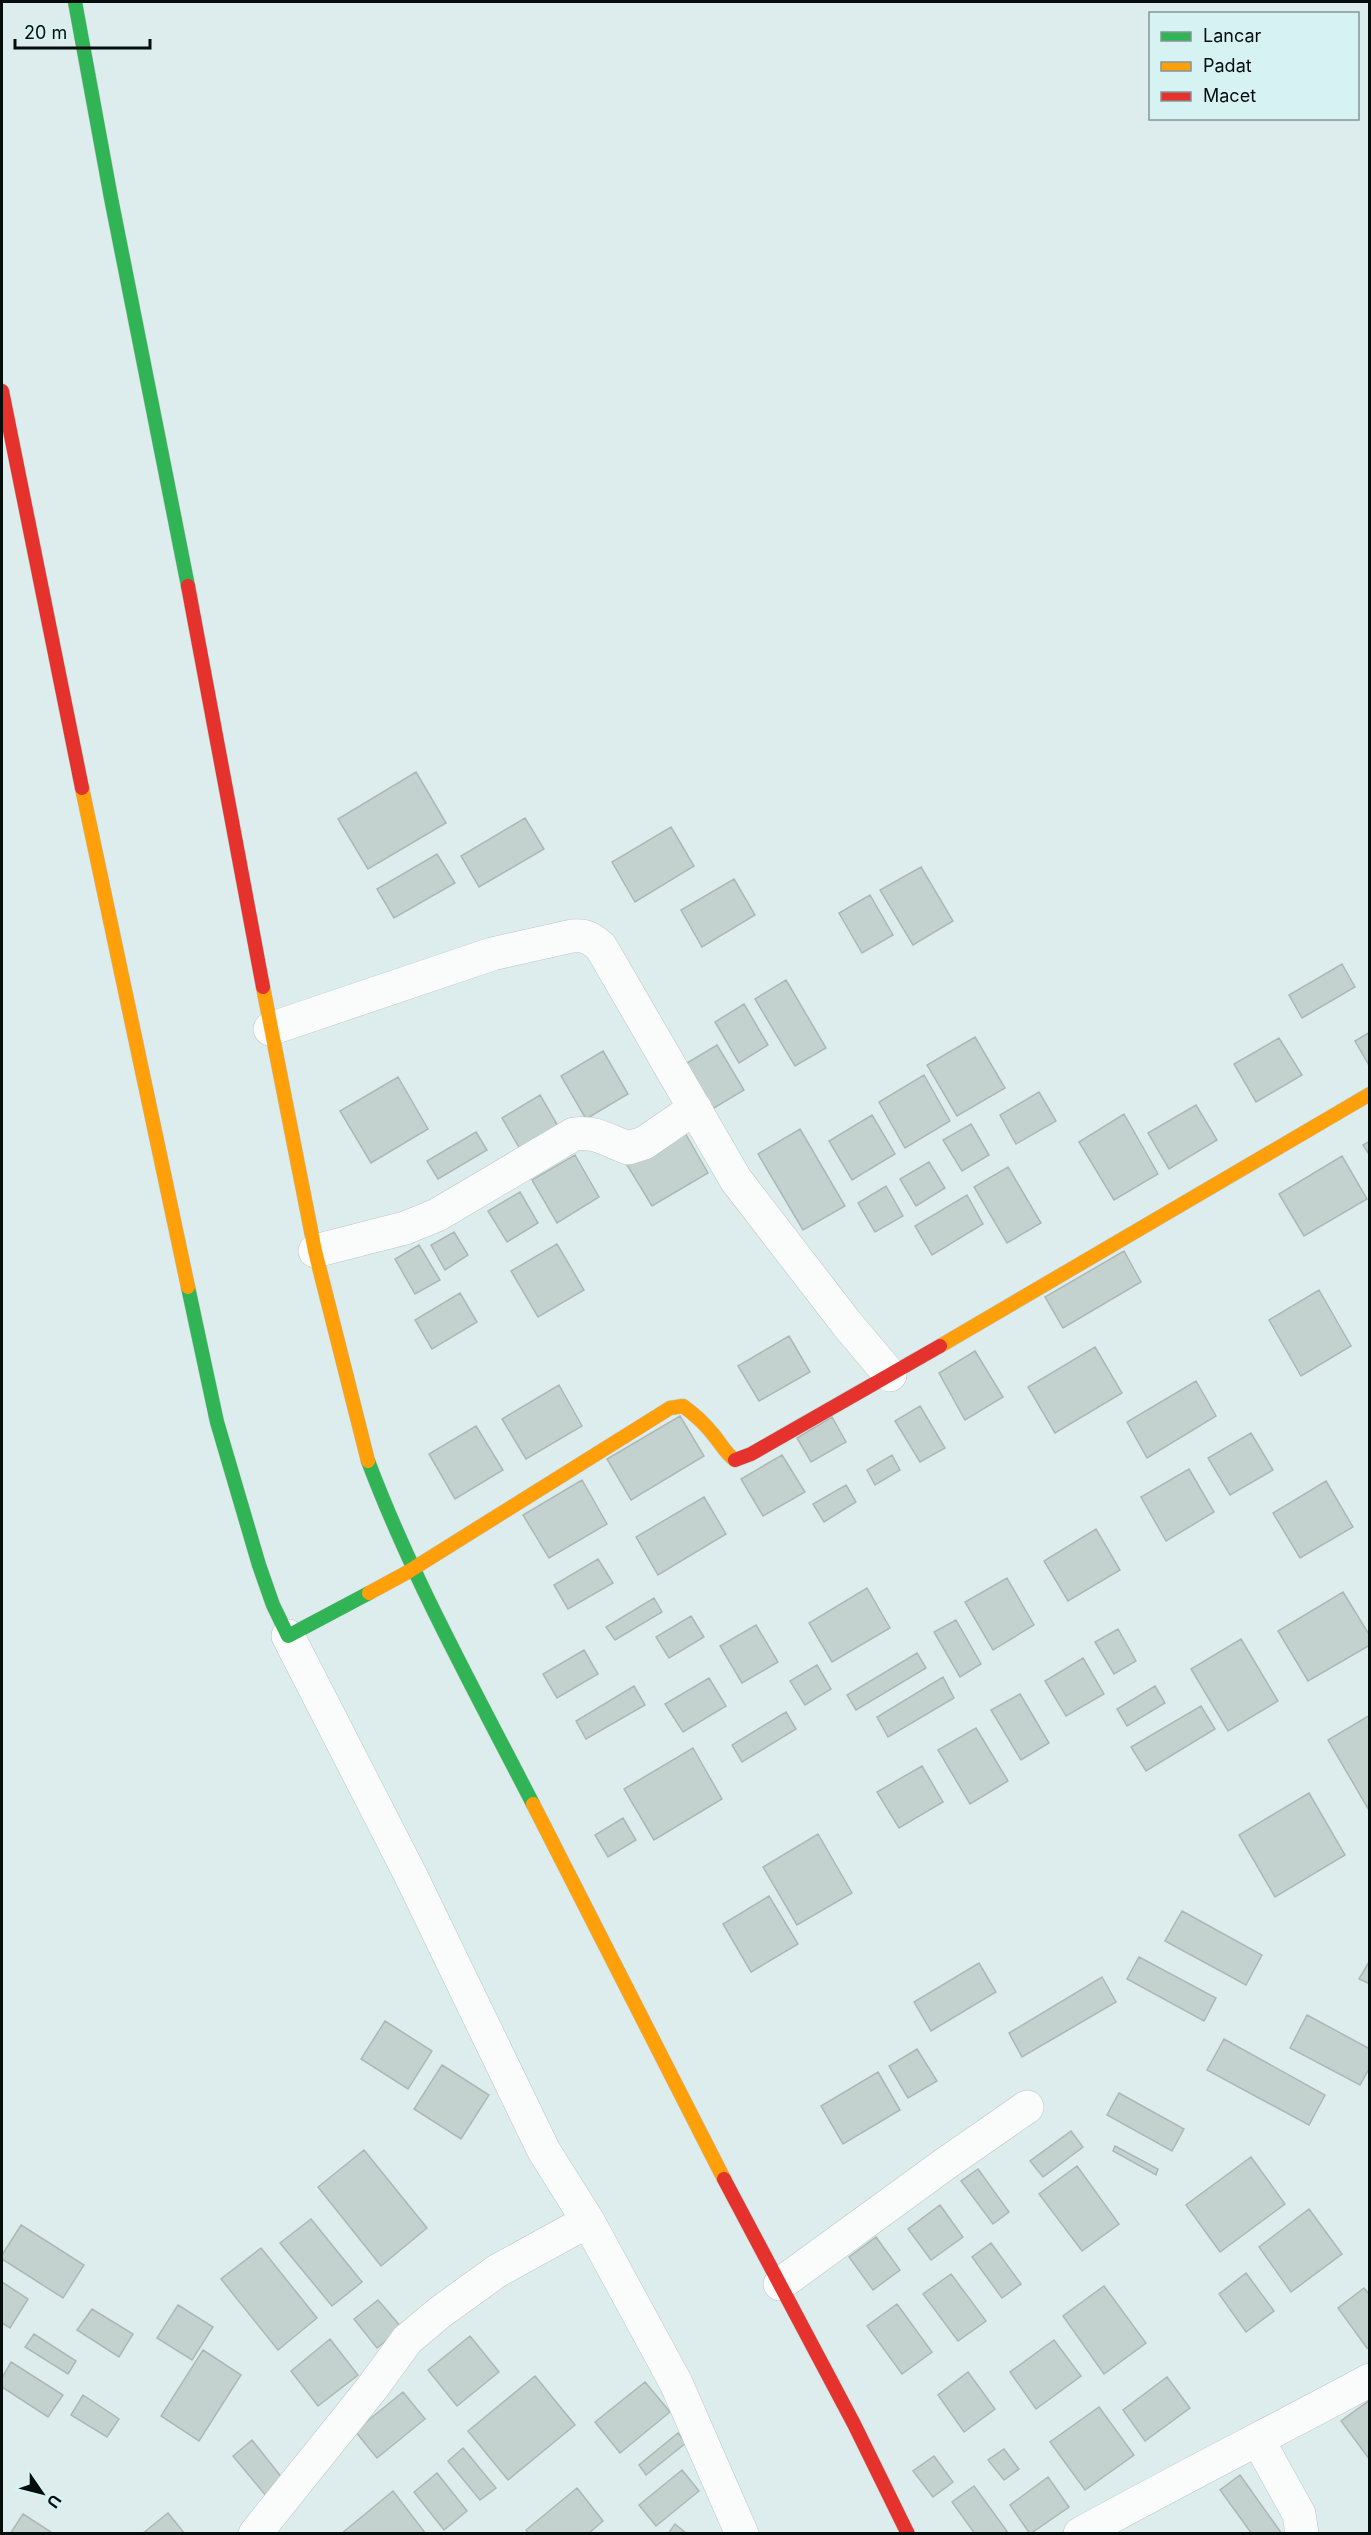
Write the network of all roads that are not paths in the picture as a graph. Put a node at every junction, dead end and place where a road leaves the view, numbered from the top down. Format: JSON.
{"nodes":[{"id":1,"x":75,"y":2,"type":"edge"},
{"id":2,"x":2,"y":391,"type":"edge"},
{"id":3,"x":270,"y":1029,"type":"junction"},
{"id":4,"x":1370,"y":1094,"type":"edge"},
{"id":5,"x":695,"y":1108,"type":"junction"},
{"id":6,"x":315,"y":1251,"type":"junction"},
{"id":7,"x":890,"y":1375,"type":"junction"},
{"id":8,"x":410,"y":1571,"type":"junction"},
{"id":9,"x":299,"y":1631,"type":"junction"},
{"id":10,"x":1027,"y":2107,"type":"dead end"},
{"id":11,"x":588,"y":2221,"type":"junction"},
{"id":12,"x":780,"y":2284,"type":"junction"},
{"id":13,"x":1370,"y":2380,"type":"edge"},
{"id":14,"x":1258,"y":2440,"type":"junction"},
{"id":15,"x":255,"y":2534,"type":"edge"},
{"id":16,"x":742,"y":2534,"type":"edge"},
{"id":17,"x":908,"y":2534,"type":"edge"},
{"id":18,"x":1080,"y":2534,"type":"edge"},
{"id":19,"x":1302,"y":2534,"type":"edge"}],
"edges":[{"from":1,"to":3,"type":"main road"},
{"from":2,"to":9,"type":"main road"},
{"from":3,"to":5,"type":"street"},
{"from":3,"to":6,"type":"main road"},
{"from":4,"to":7,"type":"main road"},
{"from":5,"to":6,"type":"street"},
{"from":5,"to":7,"type":"street"},
{"from":6,"to":8,"type":"main road"},
{"from":7,"to":8,"type":"main road"},
{"from":8,"to":9,"type":"main road"},
{"from":8,"to":12,"type":"main road"},
{"from":9,"to":11,"type":"street"},
{"from":10,"to":12,"type":"street"},
{"from":11,"to":15,"type":"street"},
{"from":11,"to":16,"type":"street"},
{"from":12,"to":17,"type":"main road"},
{"from":13,"to":14,"type":"street"},
{"from":14,"to":18,"type":"street"},
{"from":14,"to":19,"type":"street"}]}
